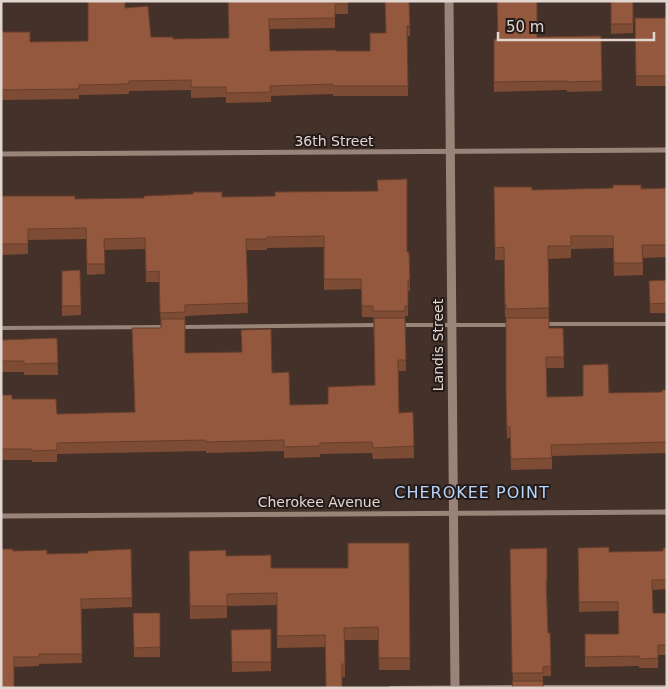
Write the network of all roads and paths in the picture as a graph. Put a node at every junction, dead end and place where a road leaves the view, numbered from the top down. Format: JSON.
{"nodes":[{"id":1,"x":449,"y":1,"type":"edge"},
{"id":2,"x":667,"y":150,"type":"edge"},
{"id":3,"x":450,"y":151,"type":"junction"},
{"id":4,"x":1,"y":154,"type":"edge"},
{"id":5,"x":540,"y":324,"type":"edge"},
{"id":6,"x":667,"y":324,"type":"edge"},
{"id":7,"x":383,"y":325,"type":"edge"},
{"id":8,"x":393,"y":325,"type":"edge"},
{"id":9,"x":451,"y":325,"type":"junction"},
{"id":10,"x":520,"y":325,"type":"edge"},
{"id":11,"x":168,"y":327,"type":"edge"},
{"id":12,"x":177,"y":327,"type":"edge"},
{"id":13,"x":1,"y":328,"type":"edge"},
{"id":14,"x":453,"y":512,"type":"junction"},
{"id":15,"x":667,"y":512,"type":"edge"},
{"id":16,"x":1,"y":516,"type":"edge"},
{"id":17,"x":455,"y":687,"type":"edge"},
{"id":18,"x":523,"y":687,"type":"edge"},
{"id":19,"x":533,"y":687,"type":"edge"},
{"id":20,"x":667,"y":687,"type":"edge"},
{"id":21,"x":390,"y":688,"type":"edge"}],
"edges":[{"from":1,"to":3,"type":"street","name":"Landis Street"},
{"from":2,"to":3,"type":"street","name":"36th Street"},
{"from":3,"to":4,"type":"street","name":"36th Street"},
{"from":3,"to":9,"type":"street","name":"Landis Street"},
{"from":5,"to":6,"type":"lane"},
{"from":7,"to":12,"type":"lane"},
{"from":8,"to":9,"type":"lane"},
{"from":9,"to":10,"type":"lane"},
{"from":9,"to":14,"type":"street","name":"Landis Street"},
{"from":11,"to":13,"type":"lane"},
{"from":14,"to":15,"type":"street","name":"Cherokee Avenue"},
{"from":14,"to":16,"type":"street","name":"Cherokee Avenue"},
{"from":14,"to":17,"type":"street","name":"Landis Street"},
{"from":17,"to":18,"type":"lane"},
{"from":17,"to":21,"type":"lane"},
{"from":19,"to":20,"type":"lane"}]}
